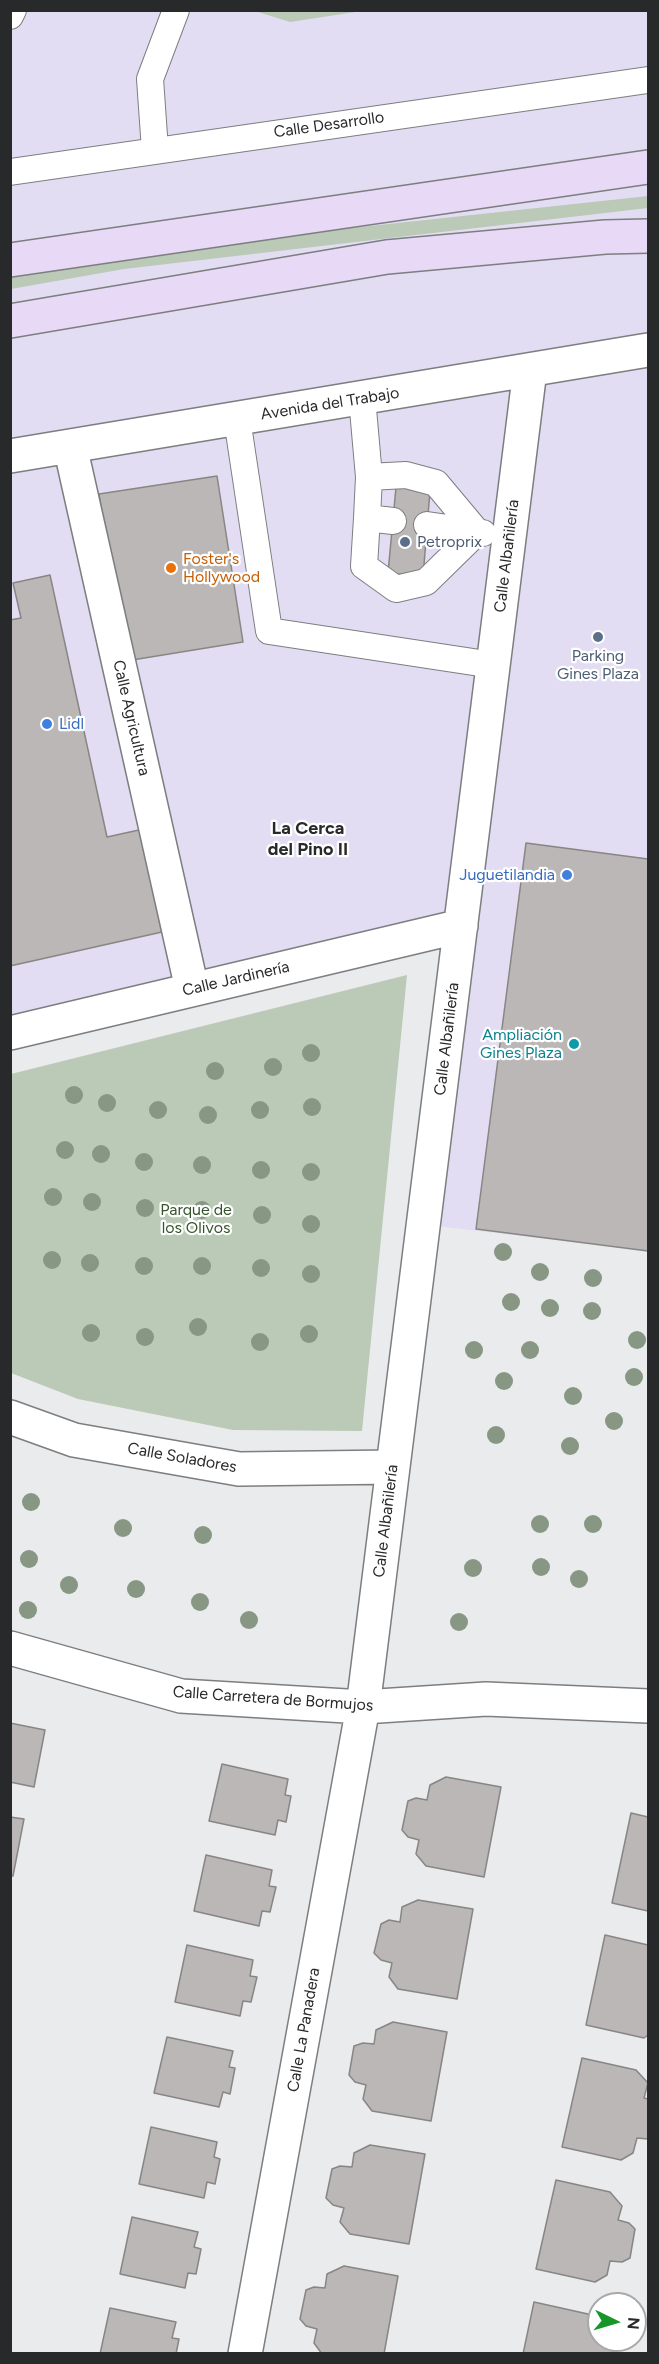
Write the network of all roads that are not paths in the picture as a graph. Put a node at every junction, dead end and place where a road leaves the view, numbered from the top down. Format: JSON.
{"nodes":[{"id":1,"x":13,"y":10,"type":"edge"},
{"id":2,"x":176,"y":10,"type":"edge"},
{"id":3,"x":10,"y":16,"type":"edge"},
{"id":4,"x":648,"y":80,"type":"edge"},
{"id":5,"x":155,"y":150,"type":"junction"},
{"id":6,"x":648,"y":167,"type":"edge"},
{"id":7,"x":10,"y":172,"type":"edge"},
{"id":8,"x":648,"y":236,"type":"edge"},
{"id":9,"x":10,"y":260,"type":"edge"},
{"id":10,"x":10,"y":321,"type":"edge"},
{"id":11,"x":648,"y":350,"type":"edge"},
{"id":12,"x":530,"y":370,"type":"junction"},
{"id":13,"x":363,"y":398,"type":"junction"},
{"id":14,"x":237,"y":419,"type":"junction"},
{"id":15,"x":70,"y":446,"type":"junction"},
{"id":16,"x":10,"y":456,"type":"edge"},
{"id":17,"x":369,"y":477,"type":"junction"},
{"id":18,"x":367,"y":518,"type":"junction"},
{"id":19,"x":393,"y":521,"type":"dead end"},
{"id":20,"x":427,"y":525,"type":"dead end"},
{"id":21,"x":477,"y":532,"type":"junction"},
{"id":22,"x":510,"y":536,"type":"junction"},
{"id":23,"x":494,"y":665,"type":"junction"},
{"id":24,"x":461,"y":926,"type":"junction"},
{"id":25,"x":192,"y":989,"type":"junction"},
{"id":26,"x":10,"y":1033,"type":"edge"},
{"id":27,"x":10,"y":1417,"type":"edge"},
{"id":28,"x":393,"y":1467,"type":"junction"},
{"id":29,"x":10,"y":1648,"type":"edge"},
{"id":30,"x":648,"y":1706,"type":"edge"},
{"id":31,"x":363,"y":1707,"type":"junction"},
{"id":32,"x":244,"y":2354,"type":"edge"}],
"edges":[{"from":1,"to":3,"type":"lane"},
{"from":2,"to":5,"type":"lane"},
{"from":4,"to":5,"type":"lane","name":"Calle Desarrollo"},
{"from":5,"to":7,"type":"lane","name":"Calle Desarrollo"},
{"from":6,"to":9,"type":"main road"},
{"from":8,"to":10,"type":"main road"},
{"from":11,"to":12,"type":"street","name":"Avenida del Trabajo"},
{"from":12,"to":13,"type":"street","name":"Avenida del Trabajo"},
{"from":12,"to":22,"type":"street","name":"Calle Albañilería"},
{"from":13,"to":14,"type":"street","name":"Avenida del Trabajo"},
{"from":13,"to":17,"type":"lane"},
{"from":14,"to":15,"type":"street","name":"Avenida del Trabajo"},
{"from":14,"to":23,"type":"lane"},
{"from":15,"to":16,"type":"street","name":"Avenida del Trabajo"},
{"from":15,"to":25,"type":"street","name":"Calle Agricultura"},
{"from":17,"to":18,"type":"lane"},
{"from":17,"to":21,"type":"lane"},
{"from":18,"to":19,"type":"lane"},
{"from":18,"to":21,"type":"lane"},
{"from":20,"to":21,"type":"lane"},
{"from":21,"to":22,"type":"lane"},
{"from":22,"to":23,"type":"street","name":"Calle Albañilería"},
{"from":23,"to":24,"type":"street","name":"Calle Albañilería"},
{"from":24,"to":25,"type":"street","name":"Calle Jardinería"},
{"from":24,"to":28,"type":"street","name":"Calle Albañilería"},
{"from":25,"to":26,"type":"street","name":"Calle Jardinería"},
{"from":27,"to":28,"type":"street","name":"Calle Soladores"},
{"from":28,"to":31,"type":"street","name":"Calle Albañilería"},
{"from":29,"to":31,"type":"street","name":"Calle Carretera de Bormujos"},
{"from":30,"to":31,"type":"street","name":"Calle Carretera de Bormujos"},
{"from":31,"to":32,"type":"street","name":"Calle La Panadera"}]}
